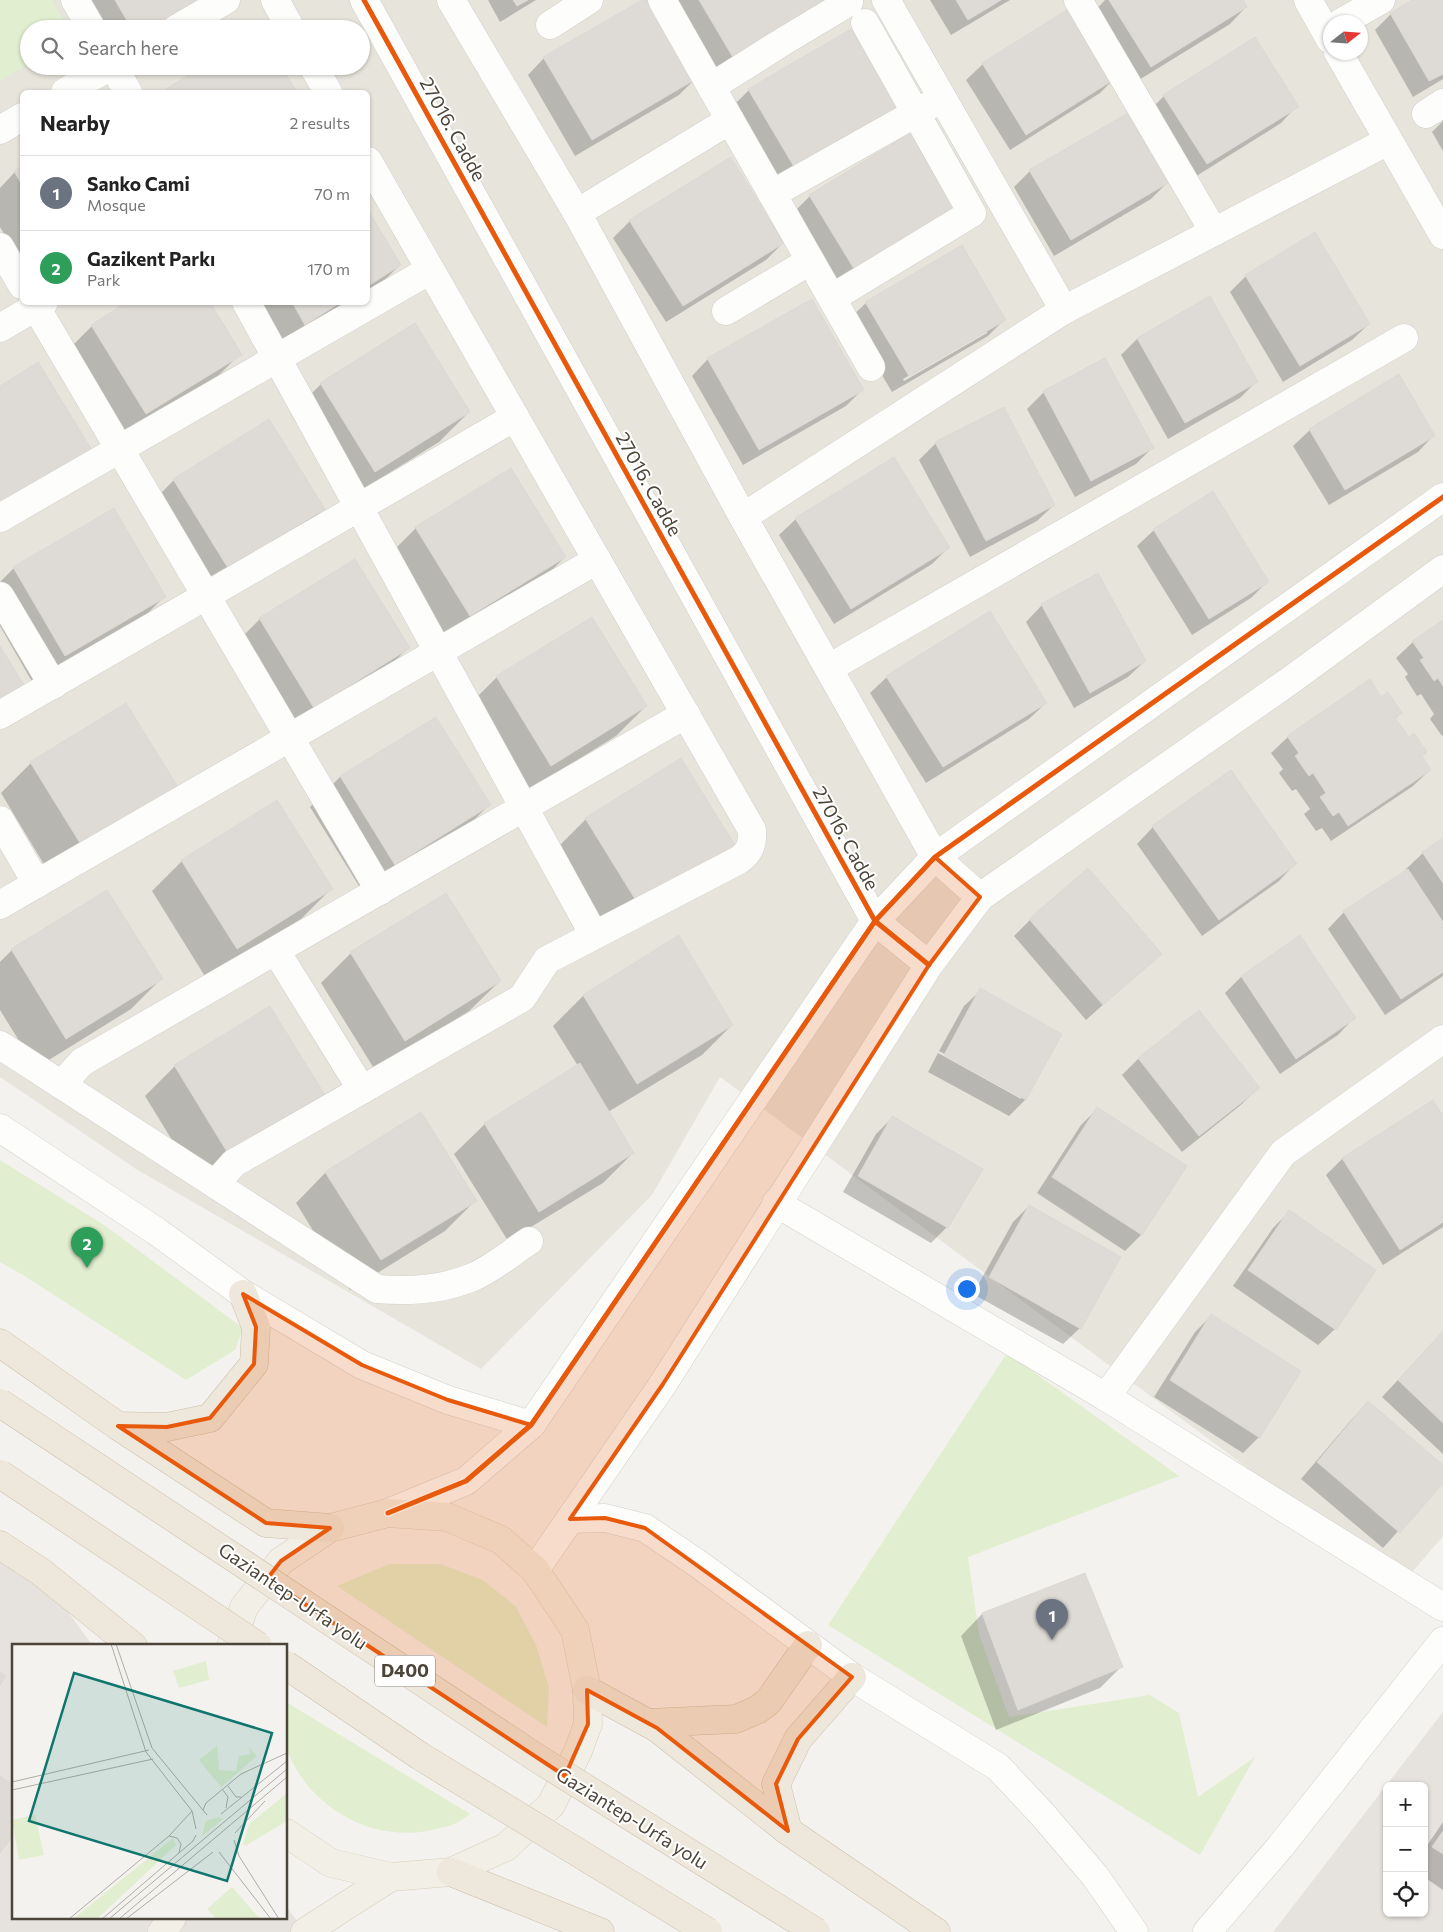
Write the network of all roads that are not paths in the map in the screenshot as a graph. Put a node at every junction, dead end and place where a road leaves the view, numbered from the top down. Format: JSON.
{"nodes":[{"id":1,"x":75,"y":0,"type":"edge"},
{"id":2,"x":226,"y":0,"type":"edge"},
{"id":3,"x":274,"y":0,"type":"edge"},
{"id":4,"x":364,"y":0,"type":"edge"},
{"id":5,"x":451,"y":0,"type":"edge"},
{"id":6,"x":589,"y":0,"type":"edge"},
{"id":7,"x":662,"y":0,"type":"edge"},
{"id":8,"x":886,"y":0,"type":"edge"},
{"id":9,"x":1078,"y":0,"type":"edge"},
{"id":10,"x":1308,"y":0,"type":"edge"},
{"id":11,"x":1381,"y":0,"type":"edge"},
{"id":12,"x":1360,"y":15,"type":"edge"},
{"id":13,"x":87,"y":20,"type":"edge"},
{"id":14,"x":192,"y":20,"type":"edge"},
{"id":15,"x":286,"y":20,"type":"edge"},
{"id":16,"x":1323,"y":21,"type":"edge"},
{"id":17,"x":550,"y":25,"type":"dead end"},
{"id":18,"x":1346,"y":60,"type":"edge"},
{"id":19,"x":96,"y":75,"type":"edge"},
{"id":20,"x":118,"y":75,"type":"edge"},
{"id":21,"x":318,"y":75,"type":"edge"},
{"id":22,"x":712,"y":88,"type":"junction"},
{"id":23,"x":69,"y":90,"type":"edge"},
{"id":24,"x":127,"y":90,"type":"edge"},
{"id":25,"x":327,"y":90,"type":"edge"},
{"id":26,"x":942,"y":98,"type":"junction"},
{"id":27,"x":916,"y":113,"type":"junction"},
{"id":28,"x":20,"y":118,"type":"edge"},
{"id":29,"x":730,"y":120,"type":"junction"},
{"id":30,"x":0,"y":130,"type":"edge"},
{"id":31,"x":1388,"y":141,"type":"junction"},
{"id":32,"x":370,"y":165,"type":"edge"},
{"id":33,"x":772,"y":194,"type":"junction"},
{"id":34,"x":577,"y":213,"type":"junction"},
{"id":35,"x":1214,"y":232,"type":"junction"},
{"id":36,"x":1443,"y":235,"type":"edge"},
{"id":37,"x":0,"y":247,"type":"edge"},
{"id":38,"x":810,"y":261,"type":"junction"},
{"id":39,"x":430,"y":270,"type":"junction"},
{"id":40,"x":20,"y":278,"type":"edge"},
{"id":41,"x":832,"y":298,"type":"junction"},
{"id":42,"x":27,"y":305,"type":"edge"},
{"id":43,"x":37,"y":305,"type":"edge"},
{"id":44,"x":248,"y":305,"type":"edge"},
{"id":45,"x":369,"y":305,"type":"edge"},
{"id":46,"x":370,"y":305,"type":"edge"},
{"id":47,"x":1064,"y":310,"type":"junction"},
{"id":48,"x":726,"y":311,"type":"dead end"},
{"id":49,"x":0,"y":328,"type":"edge"},
{"id":50,"x":1404,"y":338,"type":"dead end"},
{"id":51,"x":277,"y":358,"type":"junction"},
{"id":52,"x":871,"y":367,"type":"dead end"},
{"id":53,"x":515,"y":417,"type":"junction"},
{"id":54,"x":119,"y":449,"type":"junction"},
{"id":55,"x":1443,"y":497,"type":"edge"},
{"id":56,"x":359,"y":508,"type":"junction"},
{"id":57,"x":744,"y":517,"type":"junction"},
{"id":58,"x":0,"y":518,"type":"edge"},
{"id":59,"x":597,"y":560,"type":"junction"},
{"id":60,"x":1443,"y":569,"type":"edge"},
{"id":61,"x":0,"y":596,"type":"edge"},
{"id":62,"x":206,"y":596,"type":"junction"},
{"id":63,"x":438,"y":652,"type":"junction"},
{"id":64,"x":829,"y":668,"type":"junction"},
{"id":65,"x":53,"y":685,"type":"junction"},
{"id":66,"x":686,"y":714,"type":"junction"},
{"id":67,"x":0,"y":715,"type":"edge"},
{"id":68,"x":289,"y":738,"type":"junction"},
{"id":69,"x":524,"y":808,"type":"junction"},
{"id":70,"x":0,"y":820,"type":"edge"},
{"id":71,"x":935,"y":857,"type":"junction"},
{"id":72,"x":36,"y":884,"type":"junction"},
{"id":73,"x":380,"y":891,"type":"junction"},
{"id":74,"x":980,"y":897,"type":"junction"},
{"id":75,"x":0,"y":905,"type":"edge"},
{"id":76,"x":875,"y":921,"type":"junction"},
{"id":77,"x":594,"y":935,"type":"junction"},
{"id":78,"x":276,"y":951,"type":"junction"},
{"id":79,"x":928,"y":965,"type":"junction"},
{"id":80,"x":1443,"y":1040,"type":"edge"},
{"id":81,"x":0,"y":1045,"type":"edge"},
{"id":82,"x":61,"y":1085,"type":"junction"},
{"id":83,"x":362,"y":1090,"type":"junction"},
{"id":84,"x":0,"y":1128,"type":"edge"},
{"id":85,"x":215,"y":1184,"type":"junction"},
{"id":86,"x":776,"y":1203,"type":"junction"},
{"id":87,"x":529,"y":1241,"type":"dead end"},
{"id":88,"x":243,"y":1294,"type":"junction"},
{"id":89,"x":0,"y":1343,"type":"edge"},
{"id":90,"x":1106,"y":1397,"type":"junction"},
{"id":91,"x":0,"y":1402,"type":"edge"},
{"id":92,"x":531,"y":1425,"type":"junction"},
{"id":93,"x":118,"y":1426,"type":"junction"},
{"id":94,"x":0,"y":1474,"type":"edge"},
{"id":95,"x":388,"y":1513,"type":"junction"},
{"id":96,"x":570,"y":1519,"type":"junction"},
{"id":97,"x":330,"y":1528,"type":"junction"},
{"id":98,"x":0,"y":1545,"type":"edge"},
{"id":99,"x":535,"y":1570,"type":"junction"},
{"id":100,"x":1443,"y":1607,"type":"edge"},
{"id":101,"x":1443,"y":1641,"type":"edge"},
{"id":102,"x":131,"y":1644,"type":"edge"},
{"id":103,"x":232,"y":1644,"type":"edge"},
{"id":104,"x":255,"y":1644,"type":"edge"},
{"id":105,"x":808,"y":1645,"type":"junction"},
{"id":106,"x":288,"y":1666,"type":"edge"},
{"id":107,"x":852,"y":1677,"type":"junction"},
{"id":108,"x":587,"y":1690,"type":"junction"},
{"id":109,"x":648,"y":1723,"type":"junction"},
{"id":110,"x":788,"y":1831,"type":"junction"},
{"id":111,"x":288,"y":1834,"type":"edge"},
{"id":112,"x":451,"y":1872,"type":"junction"},
{"id":113,"x":391,"y":1877,"type":"junction"},
{"id":114,"x":171,"y":1920,"type":"edge"},
{"id":115,"x":162,"y":1932,"type":"edge"},
{"id":116,"x":305,"y":1932,"type":"edge"},
{"id":117,"x":600,"y":1932,"type":"edge"},
{"id":118,"x":708,"y":1932,"type":"edge"},
{"id":119,"x":816,"y":1932,"type":"edge"},
{"id":120,"x":936,"y":1932,"type":"edge"},
{"id":121,"x":1134,"y":1932,"type":"edge"},
{"id":122,"x":1207,"y":1932,"type":"edge"}],
"edges":[{"from":1,"to":13,"type":"street"},
{"from":2,"to":14,"type":"street"},
{"from":3,"to":15,"type":"street"},
{"from":4,"to":76,"type":"street","name":"27016. Cadde"},
{"from":5,"to":34,"type":"street"},
{"from":6,"to":17,"type":"street"},
{"from":7,"to":22,"type":"street"},
{"from":8,"to":26,"type":"street"},
{"from":9,"to":35,"type":"street"},
{"from":10,"to":16,"type":"street"},
{"from":11,"to":12,"type":"street"},
{"from":18,"to":31,"type":"street"},
{"from":19,"to":23,"type":"street"},
{"from":20,"to":24,"type":"street"},
{"from":21,"to":25,"type":"street"},
{"from":22,"to":27,"type":"street"},
{"from":22,"to":29,"type":"street"},
{"from":26,"to":27,"type":"street"},
{"from":26,"to":47,"type":"street"},
{"from":27,"to":33,"type":"street"},
{"from":27,"to":41,"type":"street"},
{"from":28,"to":30,"type":"street"},
{"from":29,"to":33,"type":"street"},
{"from":29,"to":34,"type":"street"},
{"from":31,"to":35,"type":"street"},
{"from":31,"to":36,"type":"street"},
{"from":32,"to":39,"type":"street"},
{"from":33,"to":38,"type":"street"},
{"from":34,"to":57,"type":"street"},
{"from":35,"to":47,"type":"street"},
{"from":37,"to":40,"type":"street"},
{"from":38,"to":41,"type":"street"},
{"from":38,"to":48,"type":"street"},
{"from":39,"to":46,"type":"street"},
{"from":39,"to":53,"type":"street"},
{"from":41,"to":52,"type":"street"},
{"from":42,"to":49,"type":"street"},
{"from":43,"to":54,"type":"street"},
{"from":44,"to":51,"type":"street"},
{"from":45,"to":51,"type":"street"},
{"from":47,"to":57,"type":"street"},
{"from":50,"to":64,"type":"street"},
{"from":51,"to":54,"type":"street"},
{"from":51,"to":56,"type":"street"},
{"from":53,"to":56,"type":"street"},
{"from":53,"to":59,"type":"street"},
{"from":54,"to":58,"type":"street"},
{"from":54,"to":62,"type":"street"},
{"from":55,"to":71,"type":"street"},
{"from":56,"to":62,"type":"street"},
{"from":56,"to":63,"type":"street"},
{"from":57,"to":64,"type":"street"},
{"from":59,"to":63,"type":"street"},
{"from":59,"to":66,"type":"street"},
{"from":60,"to":74,"type":"street"},
{"from":61,"to":65,"type":"street"},
{"from":62,"to":65,"type":"street"},
{"from":62,"to":68,"type":"street"},
{"from":63,"to":68,"type":"street"},
{"from":63,"to":69,"type":"street"},
{"from":64,"to":71,"type":"street"},
{"from":65,"to":67,"type":"street"},
{"from":66,"to":69,"type":"street"},
{"from":66,"to":77,"type":"street"},
{"from":68,"to":72,"type":"street"},
{"from":68,"to":73,"type":"street"},
{"from":69,"to":73,"type":"street"},
{"from":69,"to":77,"type":"street"},
{"from":70,"to":72,"type":"street"},
{"from":71,"to":74,"type":"street"},
{"from":71,"to":76,"type":"street"},
{"from":72,"to":75,"type":"street"},
{"from":73,"to":78,"type":"street"},
{"from":74,"to":79,"type":"street"},
{"from":76,"to":79,"type":"street","name":"27016. Cadde"},
{"from":76,"to":92,"type":"street"},
{"from":77,"to":83,"type":"street"},
{"from":78,"to":82,"type":"street"},
{"from":78,"to":83,"type":"street"},
{"from":79,"to":86,"type":"street"},
{"from":80,"to":90,"type":"street"},
{"from":81,"to":82,"type":"street"},
{"from":82,"to":85,"type":"street"},
{"from":83,"to":85,"type":"street"},
{"from":84,"to":88,"type":"street"},
{"from":85,"to":87,"type":"street"},
{"from":86,"to":90,"type":"street"},
{"from":86,"to":96,"type":"street"},
{"from":88,"to":92,"type":"street"},
{"from":88,"to":93,"type":"highway"},
{"from":89,"to":93,"type":"highway"},
{"from":90,"to":100,"type":"street"},
{"from":91,"to":119,"type":"highway","name":"Gaziantep-Urfa yolu","number":"D400","bridge":true},
{"from":92,"to":95,"type":"street"},
{"from":93,"to":97,"type":"highway"},
{"from":94,"to":104,"type":"highway","bridge":true},
{"from":95,"to":97,"type":"main road"},
{"from":95,"to":99,"type":"main road"},
{"from":96,"to":99,"type":"street"},
{"from":96,"to":105,"type":"street"},
{"from":97,"to":103,"type":"main road"},
{"from":98,"to":102,"type":"highway"},
{"from":99,"to":108,"type":"main road"},
{"from":101,"to":122,"type":"street"},
{"from":105,"to":107,"type":"street"},
{"from":105,"to":109,"type":"highway"},
{"from":106,"to":118,"type":"highway","bridge":true},
{"from":107,"to":110,"type":"highway"},
{"from":107,"to":121,"type":"street"},
{"from":108,"to":109,"type":"highway"},
{"from":108,"to":112,"type":"main road"},
{"from":109,"to":110,"type":"highway"},
{"from":110,"to":120,"type":"highway"},
{"from":111,"to":113,"type":"main road"},
{"from":112,"to":113,"type":"main road"},
{"from":112,"to":117,"type":"highway"},
{"from":113,"to":116,"type":"main road"},
{"from":114,"to":115,"type":"main road"}]}
